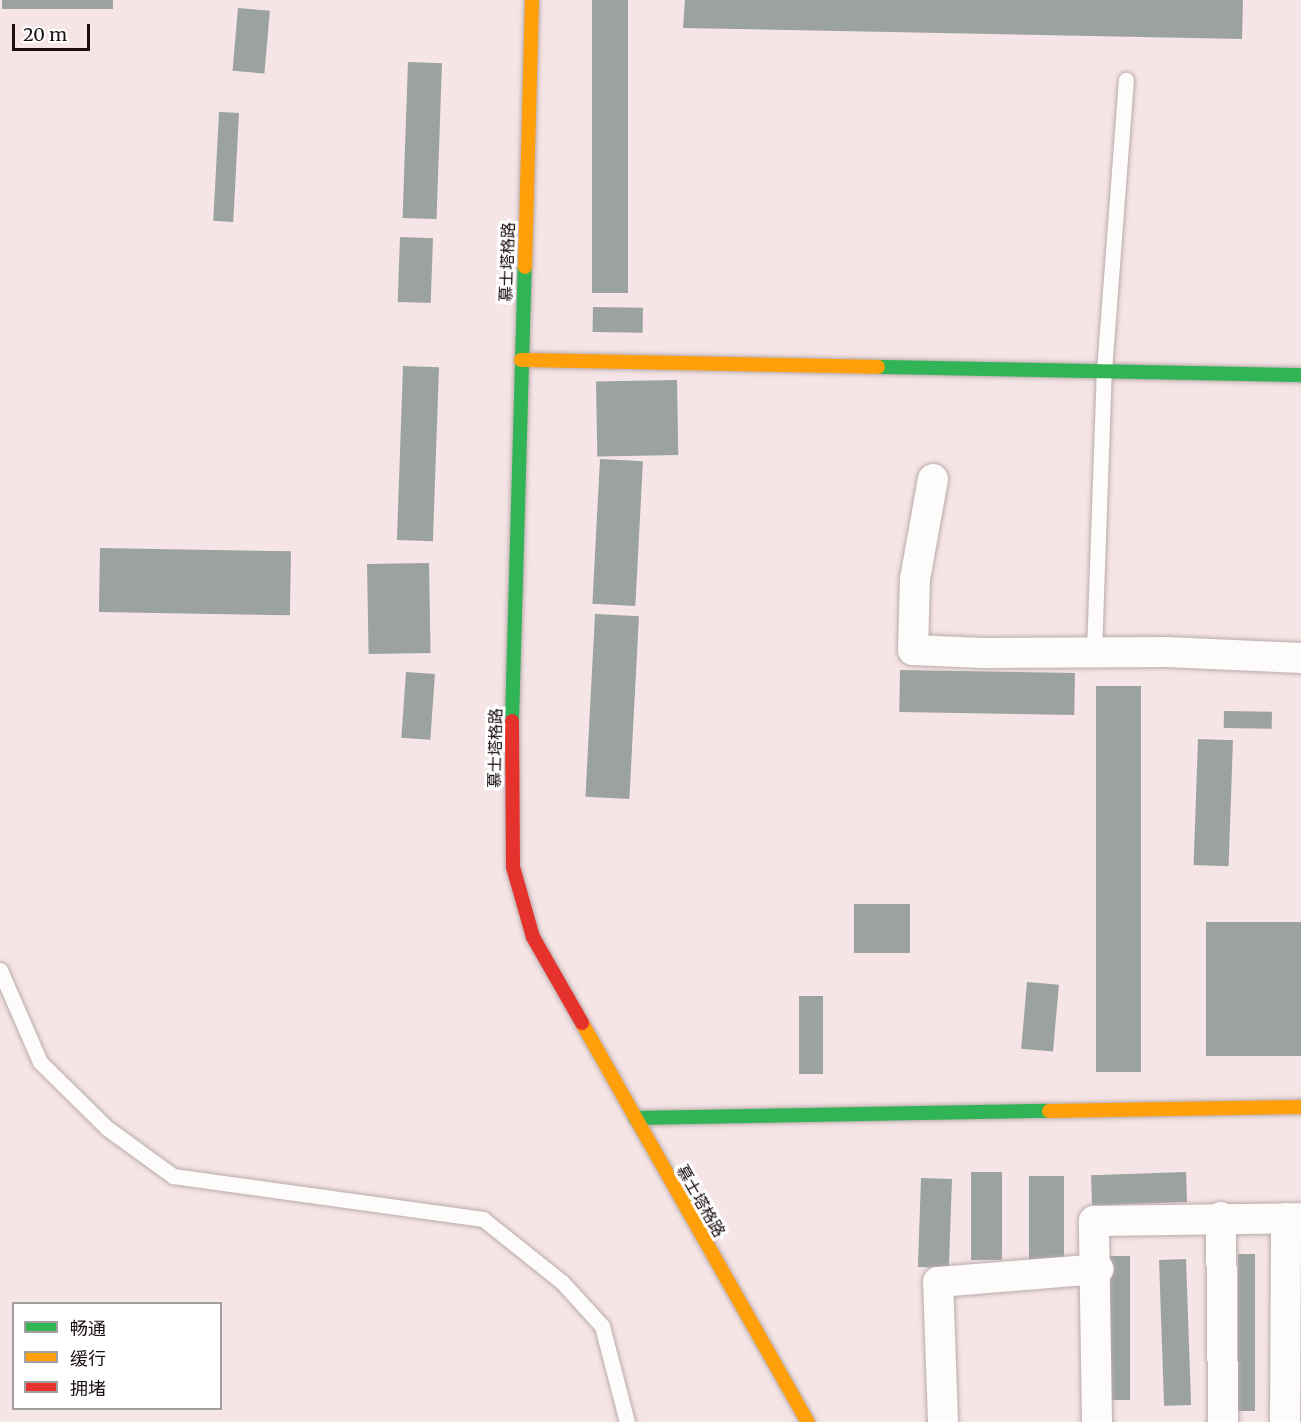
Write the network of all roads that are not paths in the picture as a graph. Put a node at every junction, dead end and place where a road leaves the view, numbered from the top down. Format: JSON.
{"nodes":[{"id":1,"x":532,"y":0,"type":"edge"},
{"id":2,"x":1125,"y":80,"type":"dead end"},
{"id":3,"x":521,"y":360,"type":"junction"},
{"id":4,"x":1104,"y":371,"type":"junction"},
{"id":5,"x":1301,"y":375,"type":"edge"},
{"id":6,"x":933,"y":479,"type":"dead end"},
{"id":7,"x":1094,"y":652,"type":"junction"},
{"id":8,"x":1301,"y":658,"type":"edge"},
{"id":9,"x":0,"y":970,"type":"edge"},
{"id":10,"x":1301,"y":1107,"type":"edge"},
{"id":11,"x":635,"y":1118,"type":"junction"},
{"id":12,"x":1221,"y":1217,"type":"junction"},
{"id":13,"x":1293,"y":1218,"type":"edge"},
{"id":14,"x":1098,"y":1269,"type":"junction"},
{"id":15,"x":627,"y":1422,"type":"edge"},
{"id":16,"x":808,"y":1422,"type":"edge"},
{"id":17,"x":943,"y":1422,"type":"edge"},
{"id":18,"x":1097,"y":1422,"type":"edge"},
{"id":19,"x":1223,"y":1422,"type":"edge"},
{"id":20,"x":1285,"y":1422,"type":"edge"}],
"edges":[{"from":1,"to":3,"type":"street","name":"慕士塔格路"},
{"from":2,"to":4,"type":"lane"},
{"from":3,"to":4,"type":"street"},
{"from":3,"to":11,"type":"street","name":"慕士塔格路"},
{"from":4,"to":5,"type":"street"},
{"from":4,"to":7,"type":"lane"},
{"from":6,"to":7,"type":"street"},
{"from":7,"to":8,"type":"street"},
{"from":9,"to":15,"type":"lane"},
{"from":10,"to":11,"type":"street"},
{"from":11,"to":16,"type":"street","name":"慕士塔格路"},
{"from":12,"to":13,"type":"street"},
{"from":12,"to":14,"type":"street"},
{"from":12,"to":19,"type":"street"},
{"from":13,"to":20,"type":"street"},
{"from":14,"to":17,"type":"street"},
{"from":14,"to":18,"type":"street"}]}
